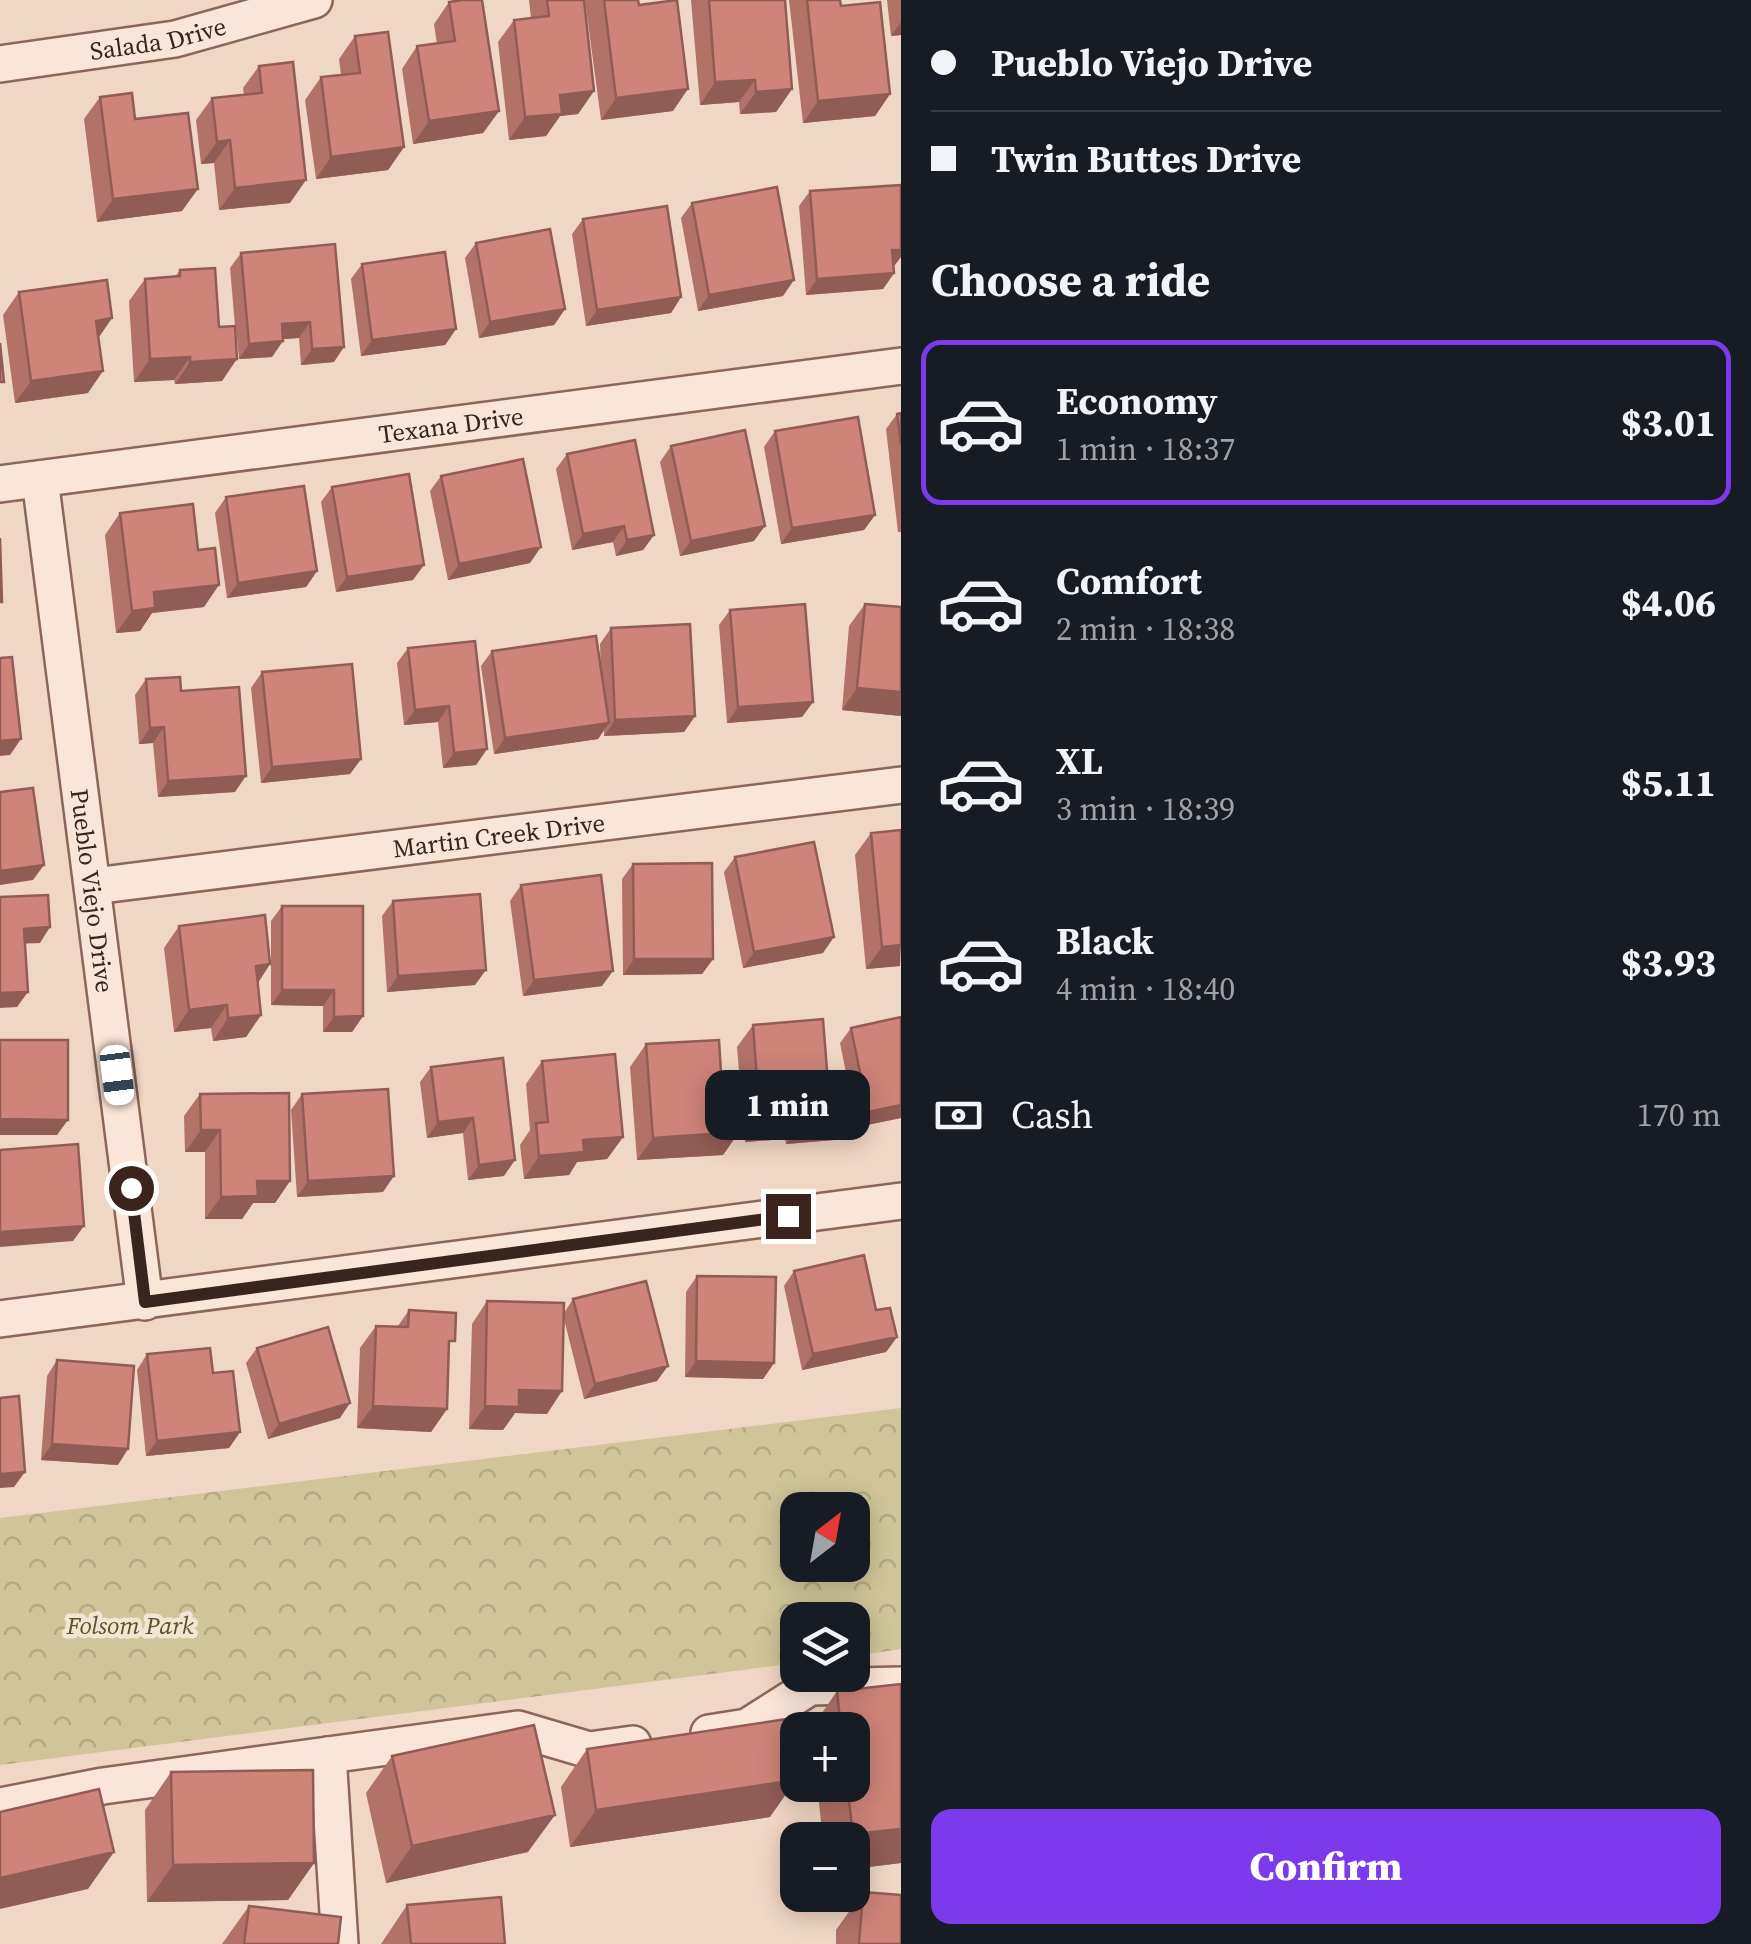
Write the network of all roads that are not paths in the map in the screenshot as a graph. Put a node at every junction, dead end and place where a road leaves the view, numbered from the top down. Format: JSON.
{"nodes":[{"id":1,"x":314,"y":0,"type":"edge"},
{"id":2,"x":0,"y":64,"type":"edge"},
{"id":3,"x":901,"y":366,"type":"edge"},
{"id":4,"x":40,"y":479,"type":"junction"},
{"id":5,"x":0,"y":484,"type":"edge"},
{"id":6,"x":901,"y":785,"type":"edge"},
{"id":7,"x":94,"y":886,"type":"junction"},
{"id":8,"x":901,"y":1201,"type":"edge"},
{"id":9,"x":145,"y":1302,"type":"junction"},
{"id":10,"x":0,"y":1320,"type":"edge"},
{"id":11,"x":901,"y":1684,"type":"edge"},
{"id":12,"x":328,"y":1755,"type":"junction"},
{"id":13,"x":0,"y":1806,"type":"edge"},
{"id":14,"x":340,"y":1944,"type":"edge"}],
"edges":[{"from":1,"to":2,"type":"street","name":"Salada Drive"},
{"from":3,"to":4,"type":"street","name":"Texana Drive"},
{"from":4,"to":5,"type":"street","name":"Texana Drive"},
{"from":4,"to":7,"type":"street","name":"Pueblo Viejo Drive"},
{"from":6,"to":7,"type":"street","name":"Martin Creek Drive"},
{"from":7,"to":9,"type":"street","name":"Pueblo Viejo Drive"},
{"from":8,"to":9,"type":"street"},
{"from":9,"to":10,"type":"street"},
{"from":11,"to":12,"type":"street"},
{"from":12,"to":13,"type":"street"},
{"from":12,"to":14,"type":"street"}]}
